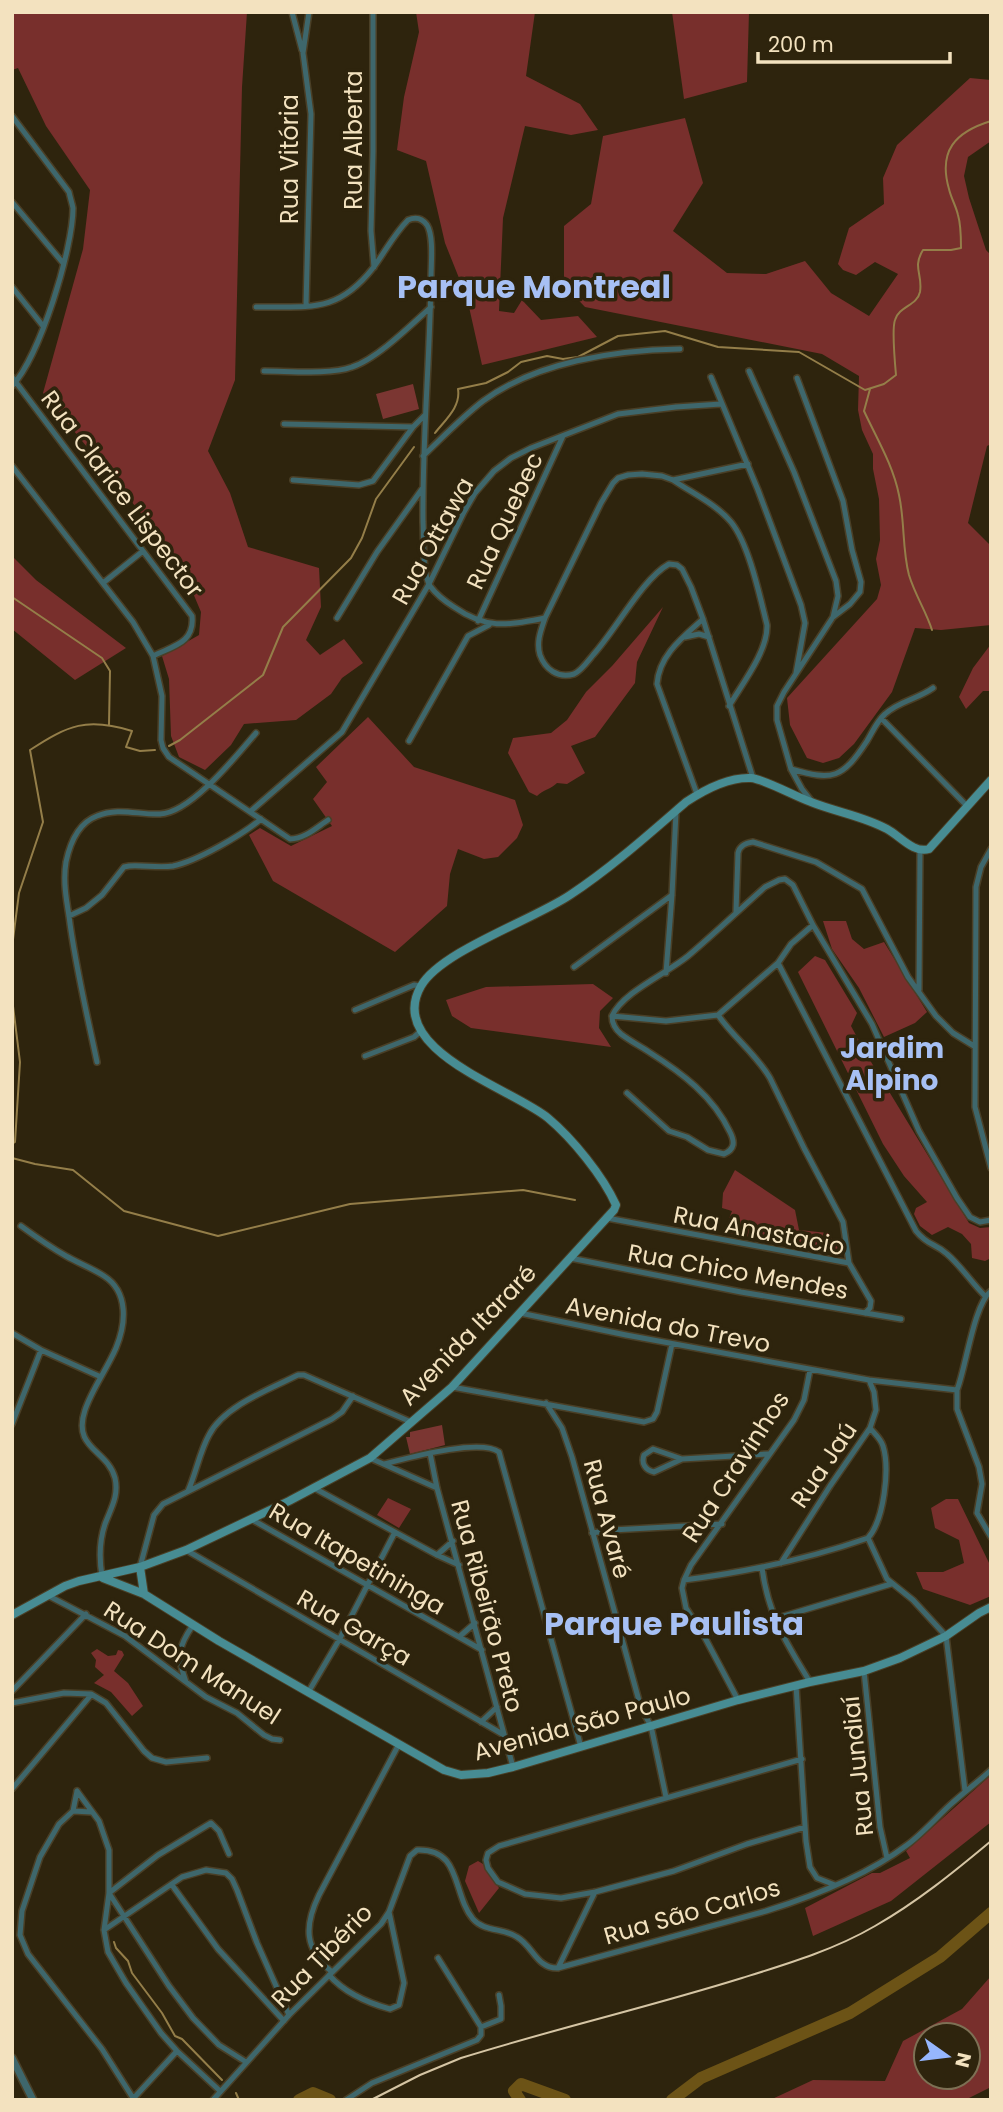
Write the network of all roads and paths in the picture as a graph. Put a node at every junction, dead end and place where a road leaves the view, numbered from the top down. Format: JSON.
{"nodes":[{"id":1,"x":292,"y":12,"type":"edge"},
{"id":2,"x":309,"y":12,"type":"edge"},
{"id":3,"x":373,"y":12,"type":"edge"},
{"id":4,"x":303,"y":53,"type":"junction"},
{"id":5,"x":12,"y":116,"type":"edge"},
{"id":6,"x":12,"y":202,"type":"edge"},
{"id":7,"x":63,"y":263,"type":"junction"},
{"id":8,"x":374,"y":267,"type":"junction"},
{"id":9,"x":12,"y":288,"type":"edge"},
{"id":10,"x":256,"y":306,"type":"dead end"},
{"id":11,"x":306,"y":306,"type":"junction"},
{"id":12,"x":431,"y":307,"type":"junction"},
{"id":13,"x":43,"y":326,"type":"junction"},
{"id":14,"x":680,"y":349,"type":"dead end"},
{"id":15,"x":264,"y":371,"type":"dead end"},
{"id":16,"x":749,"y":371,"type":"dead end"},
{"id":17,"x":711,"y":377,"type":"dead end"},
{"id":18,"x":797,"y":378,"type":"dead end"},
{"id":19,"x":14,"y":382,"type":"edge"},
{"id":20,"x":721,"y":404,"type":"junction"},
{"id":21,"x":425,"y":415,"type":"junction"},
{"id":22,"x":284,"y":424,"type":"dead end"},
{"id":23,"x":413,"y":426,"type":"junction"},
{"id":24,"x":563,"y":436,"type":"junction"},
{"id":25,"x":423,"y":456,"type":"junction"},
{"id":26,"x":748,"y":464,"type":"junction"},
{"id":27,"x":12,"y":466,"type":"edge"},
{"id":28,"x":293,"y":480,"type":"dead end"},
{"id":29,"x":673,"y":480,"type":"junction"},
{"id":30,"x":422,"y":489,"type":"junction"},
{"id":31,"x":143,"y":551,"type":"junction"},
{"id":32,"x":103,"y":583,"type":"junction"},
{"id":33,"x":429,"y":584,"type":"junction"},
{"id":34,"x":833,"y":617,"type":"junction"},
{"id":35,"x":337,"y":618,"type":"dead end"},
{"id":36,"x":545,"y":618,"type":"junction"},
{"id":37,"x":703,"y":619,"type":"junction"},
{"id":38,"x":475,"y":620,"type":"junction"},
{"id":39,"x":489,"y":625,"type":"junction"},
{"id":40,"x":468,"y":636,"type":"junction"},
{"id":41,"x":709,"y":637,"type":"junction"},
{"id":42,"x":681,"y":639,"type":"junction"},
{"id":43,"x":153,"y":656,"type":"junction"},
{"id":44,"x":795,"y":676,"type":"junction"},
{"id":45,"x":933,"y":688,"type":"dead end"},
{"id":46,"x":729,"y":706,"type":"junction"},
{"id":47,"x":880,"y":718,"type":"junction"},
{"id":48,"x":256,"y":733,"type":"dead end"},
{"id":49,"x":409,"y":741,"type":"dead end"},
{"id":50,"x":791,"y":769,"type":"junction"},
{"id":51,"x":753,"y":778,"type":"junction"},
{"id":52,"x":991,"y":780,"type":"edge"},
{"id":53,"x":209,"y":784,"type":"junction"},
{"id":54,"x":697,"y":794,"type":"junction"},
{"id":55,"x":815,"y":804,"type":"junction"},
{"id":56,"x":967,"y":806,"type":"junction"},
{"id":57,"x":251,"y":811,"type":"junction"},
{"id":58,"x":676,"y":811,"type":"junction"},
{"id":59,"x":261,"y":819,"type":"junction"},
{"id":60,"x":328,"y":820,"type":"dead end"},
{"id":61,"x":991,"y":849,"type":"edge"},
{"id":62,"x":920,"y":850,"type":"junction"},
{"id":63,"x":673,"y":895,"type":"junction"},
{"id":64,"x":736,"y":912,"type":"junction"},
{"id":65,"x":69,"y":916,"type":"junction"},
{"id":66,"x":813,"y":925,"type":"junction"},
{"id":67,"x":778,"y":963,"type":"junction"},
{"id":68,"x":574,"y":967,"type":"dead end"},
{"id":69,"x":666,"y":973,"type":"junction"},
{"id":70,"x":421,"y":986,"type":"junction"},
{"id":71,"x":919,"y":990,"type":"junction"},
{"id":72,"x":355,"y":1010,"type":"dead end"},
{"id":73,"x":718,"y":1015,"type":"junction"},
{"id":74,"x":612,"y":1016,"type":"junction"},
{"id":75,"x":421,"y":1031,"type":"junction"},
{"id":76,"x":974,"y":1046,"type":"junction"},
{"id":77,"x":365,"y":1056,"type":"dead end"},
{"id":78,"x":97,"y":1062,"type":"dead end"},
{"id":79,"x":627,"y":1093,"type":"dead end"},
{"id":80,"x":991,"y":1141,"type":"edge"},
{"id":81,"x":985,"y":1146,"type":"junction"},
{"id":82,"x":991,"y":1168,"type":"edge"},
{"id":83,"x":607,"y":1217,"type":"junction"},
{"id":84,"x":991,"y":1220,"type":"edge"},
{"id":85,"x":21,"y":1226,"type":"dead end"},
{"id":86,"x":569,"y":1258,"type":"junction"},
{"id":87,"x":849,"y":1263,"type":"junction"},
{"id":88,"x":991,"y":1291,"type":"edge"},
{"id":89,"x":985,"y":1296,"type":"junction"},
{"id":90,"x":520,"y":1312,"type":"junction"},
{"id":91,"x":864,"y":1313,"type":"junction"},
{"id":92,"x":901,"y":1319,"type":"dead end"},
{"id":93,"x":12,"y":1333,"type":"edge"},
{"id":94,"x":673,"y":1344,"type":"junction"},
{"id":95,"x":41,"y":1350,"type":"junction"},
{"id":96,"x":810,"y":1370,"type":"junction"},
{"id":97,"x":102,"y":1377,"type":"junction"},
{"id":98,"x":869,"y":1380,"type":"junction"},
{"id":99,"x":452,"y":1387,"type":"junction"},
{"id":100,"x":957,"y":1390,"type":"junction"},
{"id":101,"x":353,"y":1396,"type":"junction"},
{"id":102,"x":546,"y":1404,"type":"junction"},
{"id":103,"x":411,"y":1422,"type":"junction"},
{"id":104,"x":12,"y":1424,"type":"edge"},
{"id":105,"x":870,"y":1428,"type":"junction"},
{"id":106,"x":430,"y":1453,"type":"junction"},
{"id":107,"x":768,"y":1454,"type":"junction"},
{"id":108,"x":370,"y":1458,"type":"junction"},
{"id":109,"x":682,"y":1459,"type":"junction"},
{"id":110,"x":384,"y":1464,"type":"junction"},
{"id":111,"x":314,"y":1488,"type":"junction"},
{"id":112,"x":437,"y":1488,"type":"junction"},
{"id":113,"x":188,"y":1491,"type":"junction"},
{"id":114,"x":251,"y":1519,"type":"junction"},
{"id":115,"x":722,"y":1524,"type":"junction"},
{"id":116,"x":395,"y":1532,"type":"junction"},
{"id":117,"x":592,"y":1533,"type":"junction"},
{"id":118,"x":991,"y":1537,"type":"edge"},
{"id":119,"x":868,"y":1538,"type":"junction"},
{"id":120,"x":453,"y":1541,"type":"junction"},
{"id":121,"x":186,"y":1550,"type":"junction"},
{"id":122,"x":437,"y":1555,"type":"junction"},
{"id":123,"x":780,"y":1563,"type":"junction"},
{"id":124,"x":459,"y":1565,"type":"junction"},
{"id":125,"x":140,"y":1567,"type":"junction"},
{"id":126,"x":762,"y":1568,"type":"junction"},
{"id":127,"x":101,"y":1577,"type":"junction"},
{"id":128,"x":684,"y":1580,"type":"junction"},
{"id":129,"x":891,"y":1584,"type":"junction"},
{"id":130,"x":368,"y":1587,"type":"junction"},
{"id":131,"x":144,"y":1594,"type":"junction"},
{"id":132,"x":47,"y":1595,"type":"junction"},
{"id":133,"x":991,"y":1607,"type":"edge"},
{"id":134,"x":86,"y":1614,"type":"junction"},
{"id":135,"x":12,"y":1615,"type":"edge"},
{"id":136,"x":774,"y":1619,"type":"junction"},
{"id":137,"x":475,"y":1623,"type":"junction"},
{"id":138,"x":193,"y":1625,"type":"junction"},
{"id":139,"x":703,"y":1634,"type":"junction"},
{"id":140,"x":946,"y":1636,"type":"junction"},
{"id":141,"x":459,"y":1637,"type":"junction"},
{"id":142,"x":339,"y":1640,"type":"junction"},
{"id":143,"x":482,"y":1650,"type":"junction"},
{"id":144,"x":864,"y":1671,"type":"junction"},
{"id":145,"x":186,"y":1682,"type":"junction"},
{"id":146,"x":810,"y":1682,"type":"junction"},
{"id":147,"x":796,"y":1685,"type":"junction"},
{"id":148,"x":12,"y":1691,"type":"edge"},
{"id":149,"x":309,"y":1691,"type":"junction"},
{"id":150,"x":91,"y":1694,"type":"junction"},
{"id":151,"x":738,"y":1700,"type":"junction"},
{"id":152,"x":12,"y":1703,"type":"edge"},
{"id":153,"x":497,"y":1707,"type":"junction"},
{"id":154,"x":481,"y":1722,"type":"junction"},
{"id":155,"x":651,"y":1726,"type":"junction"},
{"id":156,"x":504,"y":1735,"type":"junction"},
{"id":157,"x":280,"y":1740,"type":"dead end"},
{"id":158,"x":399,"y":1744,"type":"junction"},
{"id":159,"x":580,"y":1747,"type":"junction"},
{"id":160,"x":207,"y":1758,"type":"dead end"},
{"id":161,"x":802,"y":1759,"type":"junction"},
{"id":162,"x":513,"y":1767,"type":"junction"},
{"id":163,"x":991,"y":1770,"type":"edge"},
{"id":164,"x":12,"y":1789,"type":"edge"},
{"id":165,"x":965,"y":1791,"type":"junction"},
{"id":166,"x":667,"y":1797,"type":"junction"},
{"id":167,"x":73,"y":1811,"type":"junction"},
{"id":168,"x":91,"y":1812,"type":"junction"},
{"id":169,"x":805,"y":1827,"type":"junction"},
{"id":170,"x":229,"y":1854,"type":"dead end"},
{"id":171,"x":887,"y":1858,"type":"junction"},
{"id":172,"x":172,"y":1885,"type":"junction"},
{"id":173,"x":835,"y":1885,"type":"junction"},
{"id":174,"x":595,"y":1892,"type":"junction"},
{"id":175,"x":109,"y":1893,"type":"junction"},
{"id":176,"x":137,"y":1908,"type":"junction"},
{"id":177,"x":389,"y":1912,"type":"junction"},
{"id":178,"x":124,"y":1918,"type":"junction"},
{"id":179,"x":104,"y":1930,"type":"junction"},
{"id":180,"x":134,"y":1933,"type":"junction"},
{"id":181,"x":438,"y":1958,"type":"dead end"},
{"id":182,"x":558,"y":1968,"type":"junction"},
{"id":183,"x":330,"y":1973,"type":"junction"},
{"id":184,"x":499,"y":1995,"type":"dead end"},
{"id":185,"x":289,"y":2015,"type":"junction"},
{"id":186,"x":284,"y":2021,"type":"junction"},
{"id":187,"x":481,"y":2027,"type":"junction"},
{"id":188,"x":177,"y":2051,"type":"junction"},
{"id":189,"x":12,"y":2058,"type":"edge"},
{"id":190,"x":246,"y":2062,"type":"junction"},
{"id":191,"x":220,"y":2091,"type":"junction"},
{"id":192,"x":132,"y":2099,"type":"edge"},
{"id":193,"x":347,"y":2099,"type":"edge"},
{"id":194,"x":33,"y":2100,"type":"edge"},
{"id":195,"x":213,"y":2100,"type":"edge"}],
"edges":[{"from":1,"to":4,"type":"street"},
{"from":2,"to":4,"type":"street","name":"Rua Vitória"},
{"from":3,"to":8,"type":"street","name":"Rua Alberta"},
{"from":4,"to":11,"type":"street","name":"Rua Vitória"},
{"from":5,"to":7,"type":"street"},
{"from":6,"to":7,"type":"street"},
{"from":7,"to":13,"type":"street"},
{"from":8,"to":11,"type":"street"},
{"from":8,"to":12,"type":"street"},
{"from":9,"to":13,"type":"street"},
{"from":10,"to":11,"type":"street"},
{"from":12,"to":15,"type":"street"},
{"from":12,"to":21,"type":"street"},
{"from":13,"to":19,"type":"street"},
{"from":14,"to":25,"type":"street"},
{"from":16,"to":34,"type":"street"},
{"from":17,"to":20,"type":"street"},
{"from":18,"to":34,"type":"street"},
{"from":19,"to":31,"type":"street","name":"Rua Clarice Lispector"},
{"from":20,"to":24,"type":"street","name":"Rua Ottawa"},
{"from":20,"to":26,"type":"street"},
{"from":21,"to":23,"type":"street"},
{"from":21,"to":25,"type":"street"},
{"from":22,"to":23,"type":"street"},
{"from":23,"to":28,"type":"street"},
{"from":24,"to":33,"type":"street","name":"Rua Ottawa"},
{"from":24,"to":38,"type":"street","name":"Rua Quebec"},
{"from":25,"to":30,"type":"street"},
{"from":26,"to":29,"type":"street"},
{"from":26,"to":44,"type":"street"},
{"from":27,"to":32,"type":"street"},
{"from":29,"to":36,"type":"street"},
{"from":29,"to":46,"type":"street"},
{"from":30,"to":33,"type":"street"},
{"from":30,"to":35,"type":"street"},
{"from":31,"to":32,"type":"street"},
{"from":31,"to":43,"type":"street","name":"Rua Clarice Lispector"},
{"from":32,"to":43,"type":"street"},
{"from":33,"to":38,"type":"street"},
{"from":33,"to":57,"type":"street","name":"Rua Ottawa"},
{"from":34,"to":44,"type":"street"},
{"from":36,"to":37,"type":"street"},
{"from":36,"to":39,"type":"street"},
{"from":37,"to":41,"type":"street"},
{"from":37,"to":42,"type":"street"},
{"from":38,"to":39,"type":"street"},
{"from":38,"to":40,"type":"street","name":"Rua Quebec"},
{"from":39,"to":40,"type":"street","name":"Rua Quebec"},
{"from":40,"to":49,"type":"street","name":"Rua Quebec"},
{"from":41,"to":42,"type":"street"},
{"from":41,"to":46,"type":"street"},
{"from":42,"to":54,"type":"street"},
{"from":43,"to":53,"type":"street"},
{"from":44,"to":50,"type":"street"},
{"from":45,"to":47,"type":"street"},
{"from":46,"to":51,"type":"street"},
{"from":47,"to":50,"type":"street"},
{"from":47,"to":56,"type":"street"},
{"from":48,"to":53,"type":"street"},
{"from":50,"to":55,"type":"street"},
{"from":51,"to":54,"type":"main road"},
{"from":51,"to":55,"type":"main road"},
{"from":52,"to":56,"type":"main road"},
{"from":53,"to":57,"type":"street"},
{"from":53,"to":65,"type":"street"},
{"from":54,"to":58,"type":"main road"},
{"from":55,"to":62,"type":"main road"},
{"from":56,"to":62,"type":"main road"},
{"from":57,"to":59,"type":"street"},
{"from":58,"to":63,"type":"street"},
{"from":58,"to":70,"type":"main road"},
{"from":59,"to":60,"type":"street"},
{"from":59,"to":65,"type":"street"},
{"from":61,"to":76,"type":"street"},
{"from":62,"to":71,"type":"street"},
{"from":63,"to":68,"type":"street"},
{"from":63,"to":69,"type":"street"},
{"from":64,"to":66,"type":"street"},
{"from":64,"to":69,"type":"street"},
{"from":64,"to":71,"type":"street"},
{"from":65,"to":78,"type":"street"},
{"from":66,"to":67,"type":"street"},
{"from":66,"to":84,"type":"street"},
{"from":67,"to":73,"type":"street"},
{"from":67,"to":89,"type":"street"},
{"from":69,"to":74,"type":"street"},
{"from":70,"to":72,"type":"street"},
{"from":70,"to":75,"type":"main road"},
{"from":71,"to":76,"type":"street"},
{"from":73,"to":74,"type":"street"},
{"from":73,"to":87,"type":"street"},
{"from":74,"to":79,"type":"street"},
{"from":75,"to":77,"type":"street"},
{"from":75,"to":83,"type":"main road","name":"Avenida Itararé"},
{"from":76,"to":81,"type":"street"},
{"from":80,"to":81,"type":"street"},
{"from":81,"to":82,"type":"street"},
{"from":83,"to":86,"type":"main road","name":"Avenida Itararé"},
{"from":83,"to":87,"type":"street","name":"Rua Anastacio"},
{"from":85,"to":97,"type":"street"},
{"from":86,"to":90,"type":"main road","name":"Avenida Itararé"},
{"from":86,"to":91,"type":"street","name":"Rua Chico Mendes"},
{"from":87,"to":91,"type":"street","name":"Rua Anastacio"},
{"from":88,"to":89,"type":"street"},
{"from":89,"to":100,"type":"street"},
{"from":90,"to":94,"type":"street","name":"Avenida do Trevo"},
{"from":90,"to":99,"type":"main road","name":"Avenida Itararé"},
{"from":91,"to":92,"type":"street","name":"Rua Chico Mendes"},
{"from":93,"to":95,"type":"street"},
{"from":94,"to":96,"type":"street","name":"Avenida do Trevo"},
{"from":94,"to":102,"type":"street"},
{"from":95,"to":97,"type":"street"},
{"from":95,"to":104,"type":"street"},
{"from":96,"to":98,"type":"street","name":"Avenida do Trevo"},
{"from":96,"to":107,"type":"street","name":"Rua Cravinhos"},
{"from":97,"to":127,"type":"street"},
{"from":98,"to":100,"type":"street","name":"Avenida do Trevo"},
{"from":98,"to":105,"type":"street","name":"Rua Jaú"},
{"from":99,"to":102,"type":"street"},
{"from":99,"to":103,"type":"main road","name":"Avenida Itararé"},
{"from":100,"to":118,"type":"street"},
{"from":101,"to":103,"type":"street"},
{"from":101,"to":113,"type":"street"},
{"from":101,"to":113,"type":"street"},
{"from":102,"to":117,"type":"street","name":"Rua Avaré"},
{"from":103,"to":108,"type":"main road","name":"Avenida Itararé"},
{"from":105,"to":119,"type":"street"},
{"from":105,"to":123,"type":"street","name":"Rua Jaú"},
{"from":106,"to":110,"type":"street"},
{"from":106,"to":112,"type":"street","name":"Rua Ribeirão Preto"},
{"from":106,"to":159,"type":"street"},
{"from":107,"to":109,"type":"street"},
{"from":107,"to":115,"type":"street","name":"Rua Cravinhos"},
{"from":108,"to":110,"type":"street"},
{"from":108,"to":111,"type":"main road","name":"Avenida Itararé"},
{"from":109,"to":109,"type":"street"},
{"from":110,"to":112,"type":"street"},
{"from":111,"to":114,"type":"main road","name":"Avenida Itararé"},
{"from":111,"to":116,"type":"street"},
{"from":112,"to":120,"type":"street","name":"Rua Ribeirão Preto"},
{"from":113,"to":125,"type":"street"},
{"from":114,"to":121,"type":"main road","name":"Avenida Itararé"},
{"from":114,"to":130,"type":"street","name":"Rua Itapetininga"},
{"from":115,"to":117,"type":"street"},
{"from":115,"to":128,"type":"street","name":"Rua Cravinhos"},
{"from":116,"to":122,"type":"street"},
{"from":116,"to":130,"type":"street"},
{"from":117,"to":155,"type":"street","name":"Rua Avaré"},
{"from":119,"to":123,"type":"street"},
{"from":119,"to":129,"type":"street"},
{"from":120,"to":122,"type":"street"},
{"from":120,"to":124,"type":"street","name":"Rua Ribeirão Preto"},
{"from":121,"to":125,"type":"main road","name":"Avenida Itararé"},
{"from":121,"to":142,"type":"street","name":"Rua Garça"},
{"from":122,"to":124,"type":"street"},
{"from":123,"to":126,"type":"street"},
{"from":124,"to":137,"type":"street","name":"Rua Ribeirão Preto"},
{"from":125,"to":127,"type":"main road","name":"Avenida Itararé"},
{"from":125,"to":131,"type":"main road"},
{"from":126,"to":128,"type":"street"},
{"from":126,"to":136,"type":"street"},
{"from":127,"to":131,"type":"main road","name":"Avenida São Paulo"},
{"from":127,"to":132,"type":"main road"},
{"from":128,"to":139,"type":"street"},
{"from":129,"to":136,"type":"street"},
{"from":129,"to":140,"type":"street"},
{"from":130,"to":141,"type":"street","name":"Rua Itapetininga"},
{"from":130,"to":142,"type":"street"},
{"from":131,"to":138,"type":"main road","name":"Avenida São Paulo"},
{"from":132,"to":134,"type":"street","name":"Rua Dom Manuel"},
{"from":132,"to":135,"type":"main road"},
{"from":133,"to":140,"type":"main road","name":"Avenida São Paulo"},
{"from":134,"to":145,"type":"street","name":"Rua Dom Manuel"},
{"from":134,"to":148,"type":"street"},
{"from":136,"to":139,"type":"street"},
{"from":136,"to":146,"type":"street"},
{"from":137,"to":141,"type":"street"},
{"from":137,"to":143,"type":"street","name":"Rua Ribeirão Preto"},
{"from":138,"to":145,"type":"street"},
{"from":138,"to":149,"type":"main road","name":"Avenida São Paulo"},
{"from":139,"to":151,"type":"street"},
{"from":140,"to":144,"type":"main road","name":"Avenida São Paulo"},
{"from":140,"to":165,"type":"street"},
{"from":141,"to":143,"type":"street","name":"Rua Itapetininga"},
{"from":142,"to":149,"type":"street"},
{"from":142,"to":154,"type":"street","name":"Rua Garça"},
{"from":143,"to":153,"type":"street","name":"Rua Ribeirão Preto"},
{"from":144,"to":146,"type":"main road","name":"Avenida São Paulo"},
{"from":144,"to":171,"type":"street","name":"Rua Jundiaí"},
{"from":145,"to":157,"type":"street","name":"Rua Dom Manuel"},
{"from":146,"to":147,"type":"main road","name":"Avenida São Paulo"},
{"from":147,"to":151,"type":"main road","name":"Avenida São Paulo"},
{"from":147,"to":161,"type":"street"},
{"from":149,"to":158,"type":"main road","name":"Avenida São Paulo"},
{"from":150,"to":152,"type":"street"},
{"from":150,"to":160,"type":"street"},
{"from":150,"to":164,"type":"street"},
{"from":151,"to":155,"type":"main road","name":"Avenida São Paulo"},
{"from":153,"to":154,"type":"street"},
{"from":153,"to":156,"type":"street","name":"Rua Ribeirão Preto"},
{"from":154,"to":156,"type":"street","name":"Rua Garça"},
{"from":155,"to":159,"type":"main road","name":"Avenida São Paulo"},
{"from":155,"to":166,"type":"street","name":"Rua Avaré"},
{"from":156,"to":162,"type":"street","name":"Rua Ribeirão Preto"},
{"from":158,"to":162,"type":"main road","name":"Avenida São Paulo"},
{"from":158,"to":183,"type":"street"},
{"from":159,"to":162,"type":"main road","name":"Avenida São Paulo"},
{"from":161,"to":166,"type":"street"},
{"from":161,"to":169,"type":"street"},
{"from":163,"to":165,"type":"street","name":"Rua São Carlos"},
{"from":165,"to":171,"type":"street","name":"Rua São Carlos"},
{"from":166,"to":174,"type":"street"},
{"from":167,"to":168,"type":"street"},
{"from":167,"to":168,"type":"street"},
{"from":167,"to":192,"type":"street"},
{"from":168,"to":175,"type":"street"},
{"from":169,"to":173,"type":"street"},
{"from":169,"to":174,"type":"street"},
{"from":170,"to":175,"type":"street"},
{"from":171,"to":173,"type":"street","name":"Rua São Carlos"},
{"from":172,"to":176,"type":"street"},
{"from":172,"to":185,"type":"street"},
{"from":172,"to":186,"type":"street"},
{"from":173,"to":182,"type":"street","name":"Rua São Carlos"},
{"from":174,"to":182,"type":"street"},
{"from":175,"to":178,"type":"street"},
{"from":175,"to":179,"type":"street"},
{"from":176,"to":178,"type":"street"},
{"from":176,"to":180,"type":"street"},
{"from":177,"to":182,"type":"street","name":"Rua Tibério"},
{"from":177,"to":183,"type":"street","name":"Rua Tibério"},
{"from":177,"to":183,"type":"street"},
{"from":178,"to":179,"type":"street"},
{"from":178,"to":180,"type":"street"},
{"from":179,"to":188,"type":"street"},
{"from":180,"to":190,"type":"street"},
{"from":181,"to":187,"type":"street"},
{"from":183,"to":185,"type":"street","name":"Rua Tibério"},
{"from":184,"to":187,"type":"street"},
{"from":185,"to":186,"type":"street","name":"Rua Tibério"},
{"from":186,"to":190,"type":"street","name":"Rua Tibério"},
{"from":187,"to":193,"type":"street"},
{"from":188,"to":191,"type":"street"},
{"from":188,"to":192,"type":"street"},
{"from":189,"to":194,"type":"street"},
{"from":190,"to":191,"type":"street","name":"Rua Tibério"},
{"from":191,"to":195,"type":"street","name":"Rua Tibério"}]}
